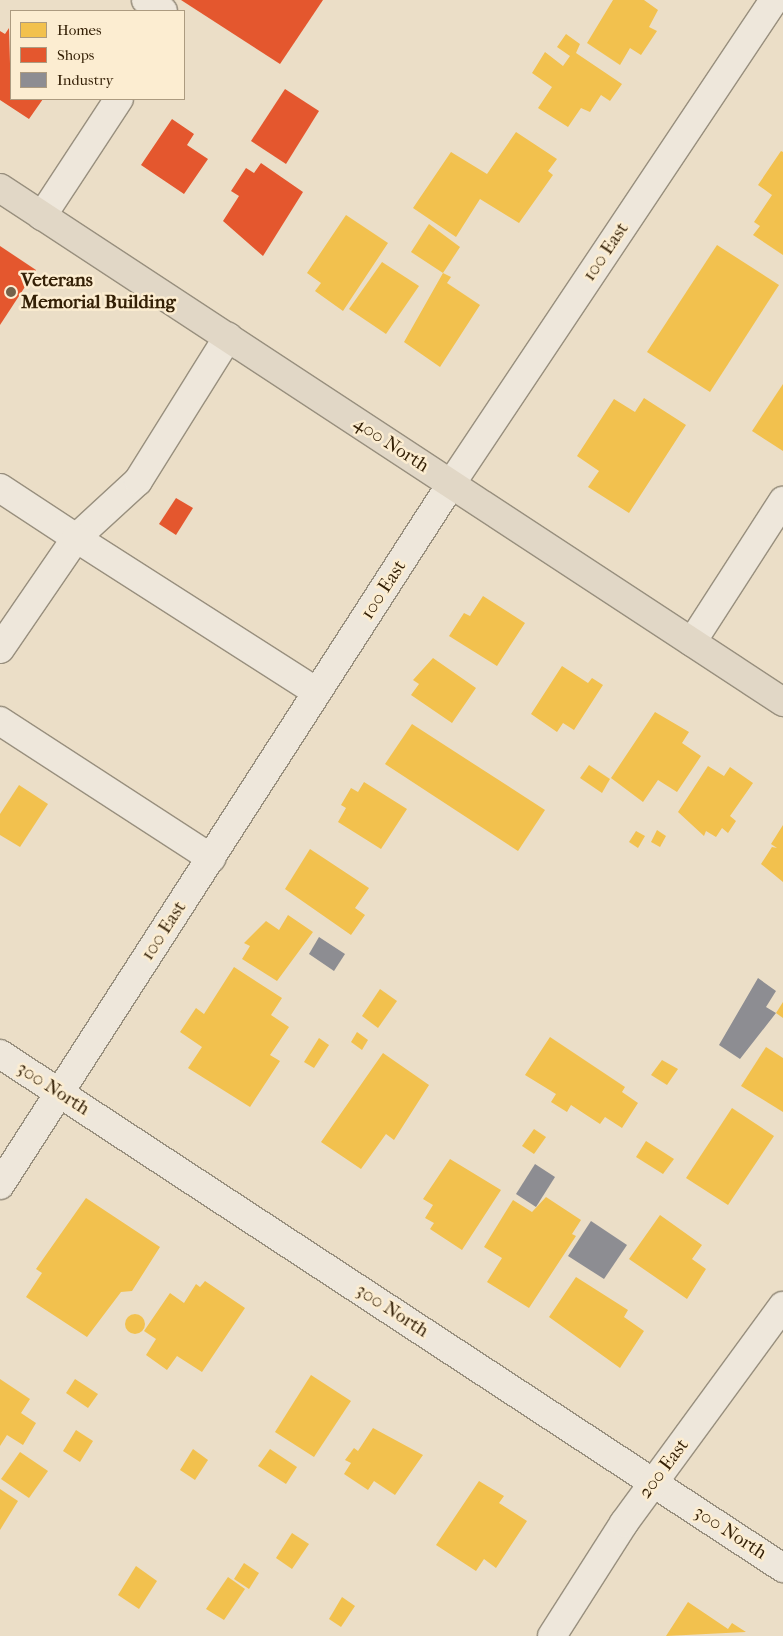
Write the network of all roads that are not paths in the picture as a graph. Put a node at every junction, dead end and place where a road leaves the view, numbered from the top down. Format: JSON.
{"nodes":[{"id":1,"x":146,"y":0,"type":"edge"},
{"id":2,"x":774,"y":0,"type":"edge"},
{"id":3,"x":161,"y":10,"type":"edge"},
{"id":4,"x":119,"y":100,"type":"edge"},
{"id":5,"x":0,"y":188,"type":"edge"},
{"id":6,"x":42,"y":216,"type":"junction"},
{"id":7,"x":228,"y":337,"type":"junction"},
{"id":8,"x":451,"y":484,"type":"junction"},
{"id":9,"x":0,"y":488,"type":"edge"},
{"id":10,"x":783,"y":501,"type":"edge"},
{"id":11,"x":76,"y":538,"type":"junction"},
{"id":12,"x":692,"y":642,"type":"junction"},
{"id":13,"x":0,"y":648,"type":"edge"},
{"id":14,"x":317,"y":692,"type":"junction"},
{"id":15,"x":783,"y":702,"type":"edge"},
{"id":16,"x":0,"y":722,"type":"edge"},
{"id":17,"x":210,"y":858,"type":"junction"},
{"id":18,"x":0,"y":1054,"type":"edge"},
{"id":19,"x":60,"y":1093,"type":"junction"},
{"id":20,"x":0,"y":1185,"type":"edge"},
{"id":21,"x":783,"y":1306,"type":"edge"},
{"id":22,"x":654,"y":1483,"type":"junction"},
{"id":23,"x":783,"y":1568,"type":"edge"},
{"id":24,"x":552,"y":1636,"type":"edge"}],
"edges":[{"from":1,"to":3,"type":"street"},
{"from":2,"to":8,"type":"street","name":"100 East"},
{"from":4,"to":6,"type":"street"},
{"from":5,"to":6,"type":"main road","name":"400 North"},
{"from":6,"to":7,"type":"main road","name":"400 North"},
{"from":7,"to":8,"type":"main road","name":"400 North"},
{"from":7,"to":11,"type":"street"},
{"from":8,"to":12,"type":"main road","name":"400 North"},
{"from":8,"to":14,"type":"street","name":"100 East"},
{"from":9,"to":11,"type":"street"},
{"from":10,"to":12,"type":"street"},
{"from":11,"to":13,"type":"street"},
{"from":11,"to":14,"type":"street"},
{"from":12,"to":15,"type":"main road","name":"400 North"},
{"from":14,"to":17,"type":"street","name":"100 East"},
{"from":16,"to":17,"type":"street"},
{"from":17,"to":19,"type":"street","name":"100 East"},
{"from":18,"to":19,"type":"street","name":"300 North"},
{"from":19,"to":20,"type":"street","name":"100 East"},
{"from":19,"to":22,"type":"street","name":"300 North"},
{"from":21,"to":22,"type":"street","name":"200 East"},
{"from":22,"to":23,"type":"street","name":"300 North"},
{"from":22,"to":24,"type":"street","name":"200 East"}]}
